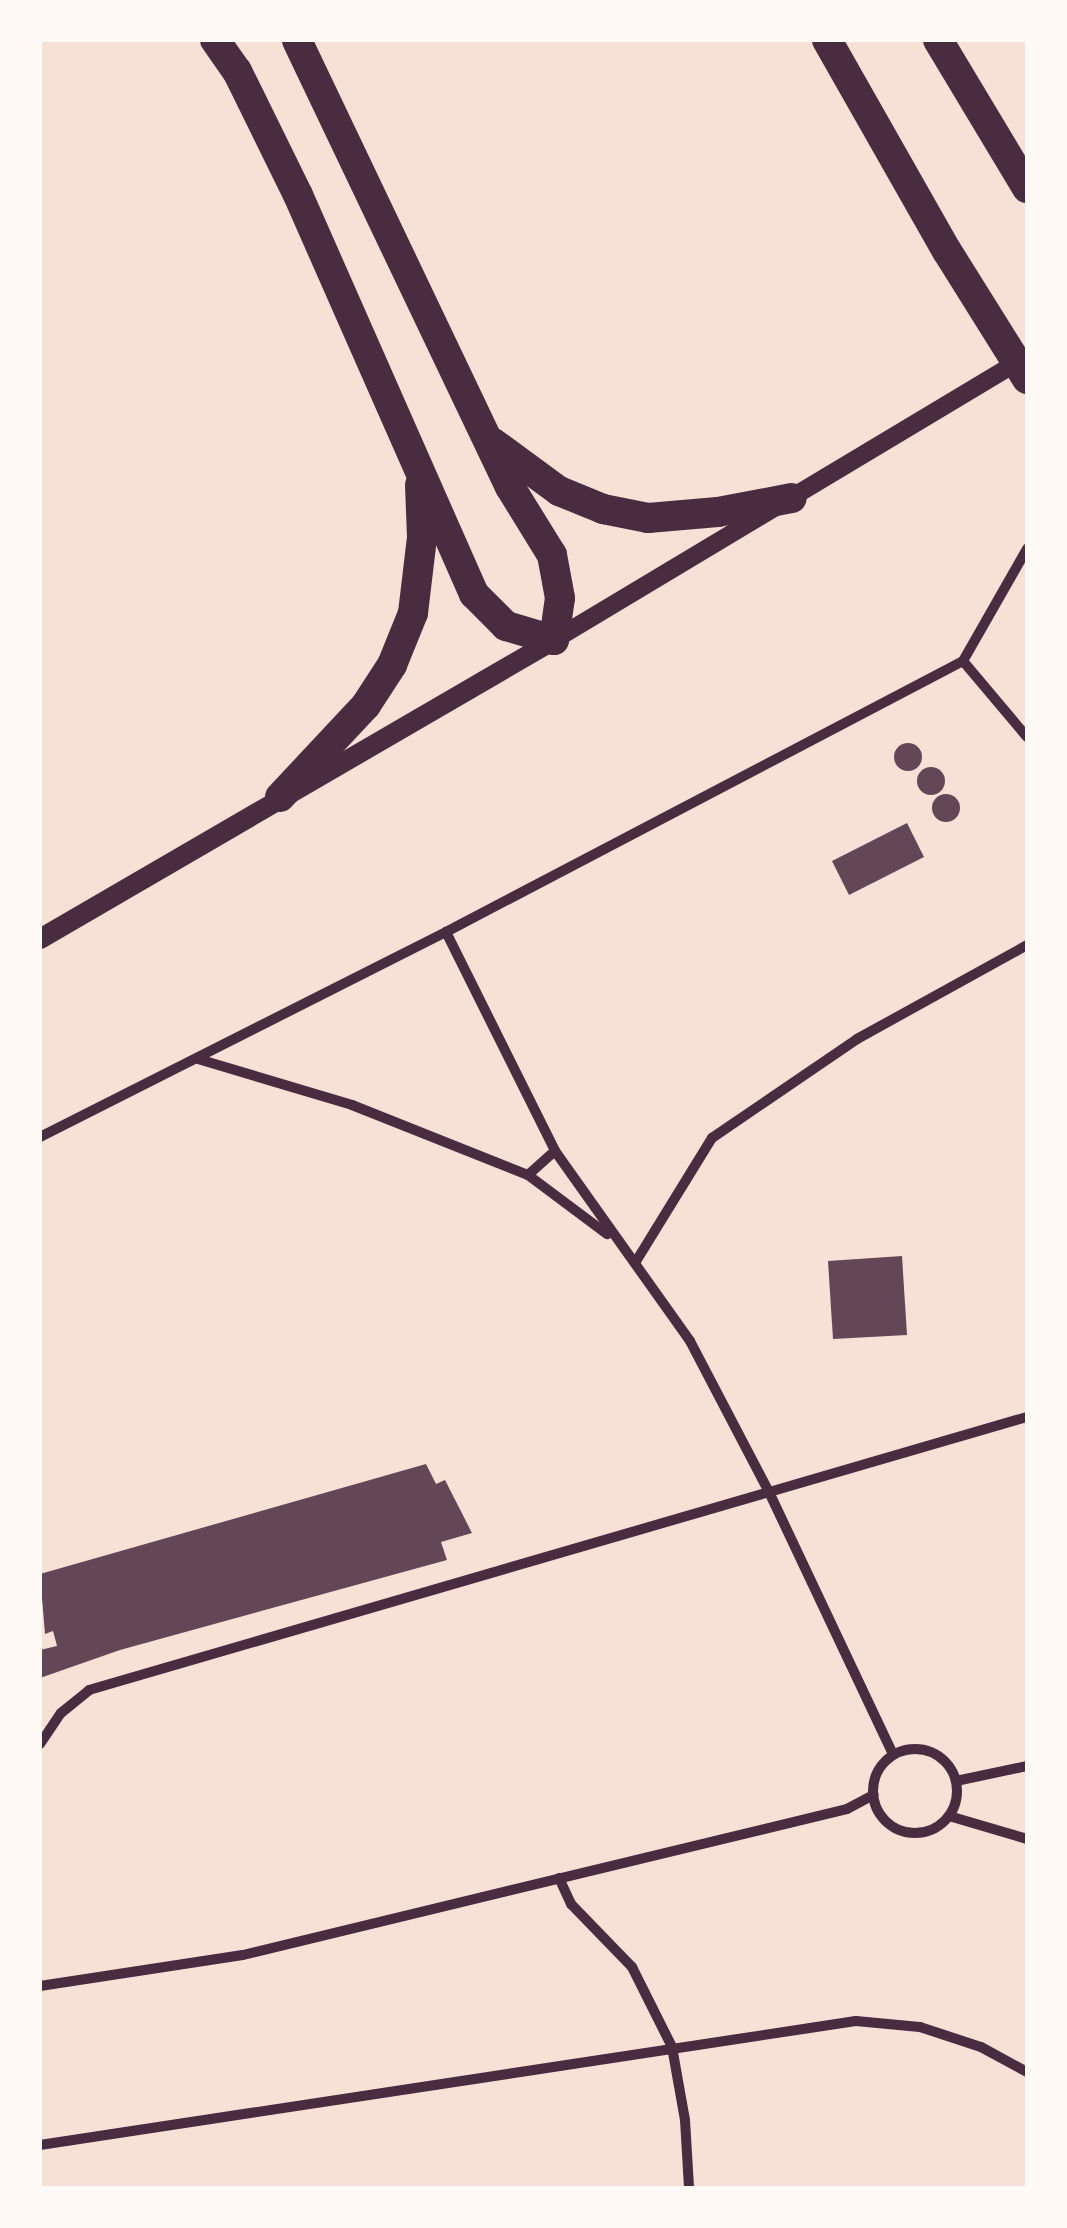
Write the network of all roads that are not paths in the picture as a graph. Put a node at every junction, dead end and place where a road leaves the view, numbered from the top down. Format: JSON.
{"nodes":[{"id":1,"x":216,"y":40,"type":"edge"},
{"id":2,"x":229,"y":40,"type":"edge"},
{"id":3,"x":297,"y":40,"type":"edge"},
{"id":4,"x":827,"y":40,"type":"edge"},
{"id":5,"x":938,"y":40,"type":"edge"},
{"id":6,"x":236,"y":71,"type":"junction"},
{"id":7,"x":1027,"y":188,"type":"edge"},
{"id":8,"x":1027,"y":356,"type":"edge"},
{"id":9,"x":1027,"y":379,"type":"edge"},
{"id":10,"x":487,"y":439,"type":"junction"},
{"id":11,"x":419,"y":467,"type":"junction"},
{"id":12,"x":792,"y":498,"type":"junction"},
{"id":13,"x":1027,"y":549,"type":"edge"},
{"id":14,"x":554,"y":640,"type":"junction"},
{"id":15,"x":963,"y":661,"type":"junction"},
{"id":16,"x":1027,"y":737,"type":"edge"},
{"id":17,"x":280,"y":797,"type":"junction"},
{"id":18,"x":446,"y":932,"type":"junction"},
{"id":19,"x":40,"y":939,"type":"edge"},
{"id":20,"x":1027,"y":944,"type":"edge"},
{"id":21,"x":198,"y":1059,"type":"junction"},
{"id":22,"x":40,"y":1137,"type":"edge"},
{"id":23,"x":555,"y":1150,"type":"junction"},
{"id":24,"x":528,"y":1175,"type":"junction"},
{"id":25,"x":615,"y":1240,"type":"junction"},
{"id":26,"x":635,"y":1262,"type":"junction"},
{"id":27,"x":1027,"y":1417,"type":"edge"},
{"id":28,"x":770,"y":1492,"type":"junction"},
{"id":29,"x":40,"y":1744,"type":"edge"},
{"id":30,"x":892,"y":1754,"type":"junction"},
{"id":31,"x":1027,"y":1766,"type":"edge"},
{"id":32,"x":956,"y":1781,"type":"junction"},
{"id":33,"x":872,"y":1795,"type":"junction"},
{"id":34,"x":949,"y":1816,"type":"junction"},
{"id":35,"x":1027,"y":1840,"type":"edge"},
{"id":36,"x":559,"y":1878,"type":"junction"},
{"id":37,"x":40,"y":1986,"type":"edge"},
{"id":38,"x":672,"y":2048,"type":"junction"},
{"id":39,"x":1027,"y":2072,"type":"edge"},
{"id":40,"x":40,"y":2144,"type":"edge"},
{"id":41,"x":688,"y":2188,"type":"edge"}],
"edges":[{"from":1,"to":6,"type":"highway"},
{"from":2,"to":6,"type":"highway"},
{"from":3,"to":10,"type":"highway"},
{"from":4,"to":9,"type":"highway"},
{"from":5,"to":7,"type":"highway"},
{"from":6,"to":11,"type":"highway"},
{"from":8,"to":12,"type":"street"},
{"from":10,"to":12,"type":"highway"},
{"from":10,"to":14,"type":"highway"},
{"from":11,"to":14,"type":"highway"},
{"from":11,"to":17,"type":"highway"},
{"from":12,"to":14,"type":"street"},
{"from":13,"to":15,"type":"street"},
{"from":14,"to":17,"type":"main road"},
{"from":15,"to":16,"type":"street"},
{"from":15,"to":18,"type":"street"},
{"from":17,"to":19,"type":"main road"},
{"from":18,"to":21,"type":"street"},
{"from":18,"to":23,"type":"street"},
{"from":20,"to":26,"type":"street"},
{"from":21,"to":22,"type":"street"},
{"from":21,"to":24,"type":"street"},
{"from":23,"to":24,"type":"street"},
{"from":23,"to":25,"type":"street"},
{"from":24,"to":25,"type":"street"},
{"from":25,"to":26,"type":"street"},
{"from":26,"to":28,"type":"street"},
{"from":27,"to":28,"type":"street"},
{"from":28,"to":29,"type":"street"},
{"from":28,"to":30,"type":"street"},
{"from":30,"to":32,"type":"street"},
{"from":30,"to":33,"type":"street"},
{"from":31,"to":32,"type":"street"},
{"from":32,"to":34,"type":"street"},
{"from":33,"to":34,"type":"street"},
{"from":33,"to":36,"type":"street"},
{"from":34,"to":35,"type":"street"},
{"from":36,"to":37,"type":"street"},
{"from":36,"to":38,"type":"street"},
{"from":38,"to":39,"type":"street"},
{"from":38,"to":40,"type":"street"},
{"from":38,"to":41,"type":"street"}]}
